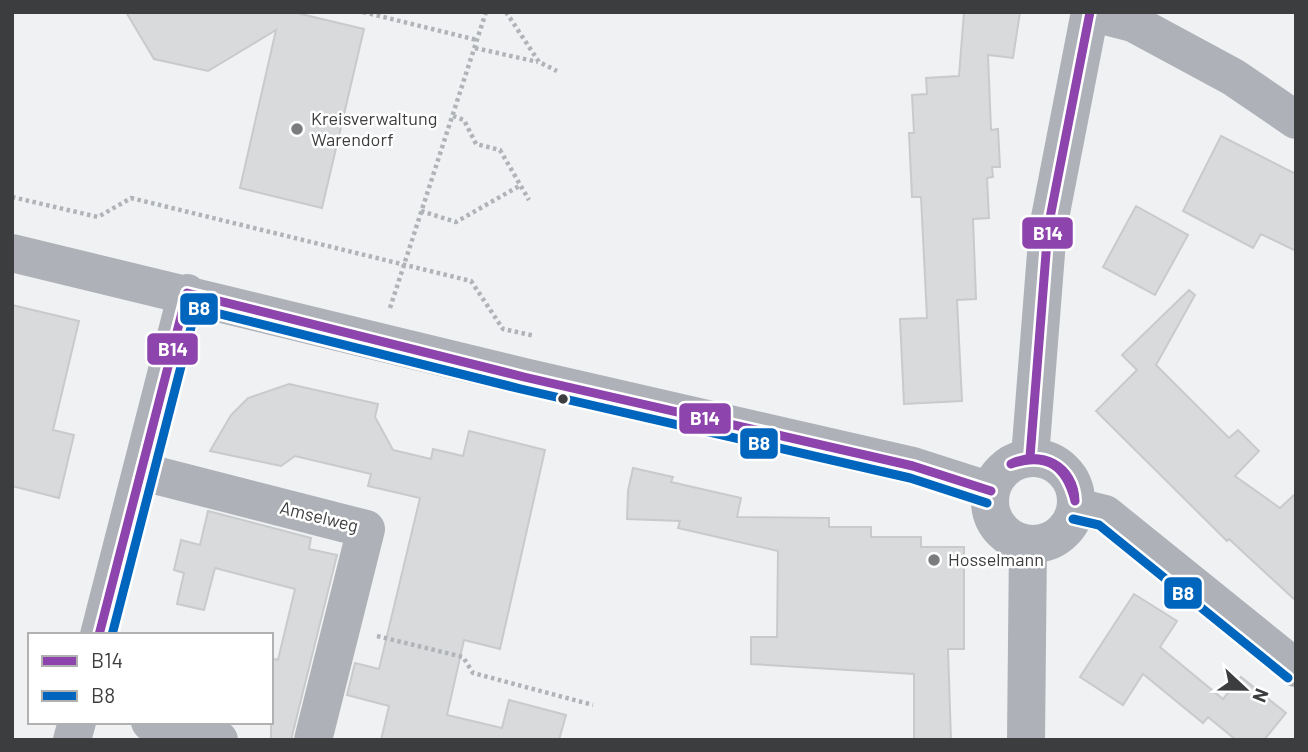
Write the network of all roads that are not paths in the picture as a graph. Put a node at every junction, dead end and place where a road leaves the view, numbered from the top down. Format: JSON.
{"nodes":[{"id":1,"x":1090,"y":12,"type":"edge"},
{"id":2,"x":1296,"y":120,"type":"edge"},
{"id":3,"x":12,"y":254,"type":"edge"},
{"id":4,"x":187,"y":293,"type":"junction"},
{"id":5,"x":1030,"y":457,"type":"junction"},
{"id":6,"x":143,"y":472,"type":"junction"},
{"id":7,"x":991,"y":491,"type":"junction"},
{"id":8,"x":1076,"y":507,"type":"junction"},
{"id":9,"x":1028,"y":544,"type":"junction"},
{"id":10,"x":100,"y":633,"type":"edge"},
{"id":11,"x":1296,"y":668,"type":"edge"},
{"id":12,"x":158,"y":724,"type":"edge"},
{"id":13,"x":219,"y":740,"type":"edge"},
{"id":14,"x":313,"y":740,"type":"edge"},
{"id":15,"x":1026,"y":740,"type":"edge"}],
"edges":[{"from":1,"to":2,"type":"street"},
{"from":1,"to":5,"type":"street"},
{"from":3,"to":4,"type":"street"},
{"from":4,"to":6,"type":"street"},
{"from":4,"to":7,"type":"street"},
{"from":5,"to":7,"type":"street"},
{"from":5,"to":8,"type":"street"},
{"from":6,"to":10,"type":"street"},
{"from":6,"to":14,"type":"street","name":"Amselweg"},
{"from":7,"to":9,"type":"street"},
{"from":8,"to":9,"type":"street"},
{"from":8,"to":11,"type":"street"},
{"from":9,"to":15,"type":"street"},
{"from":12,"to":13,"type":"street"}]}
